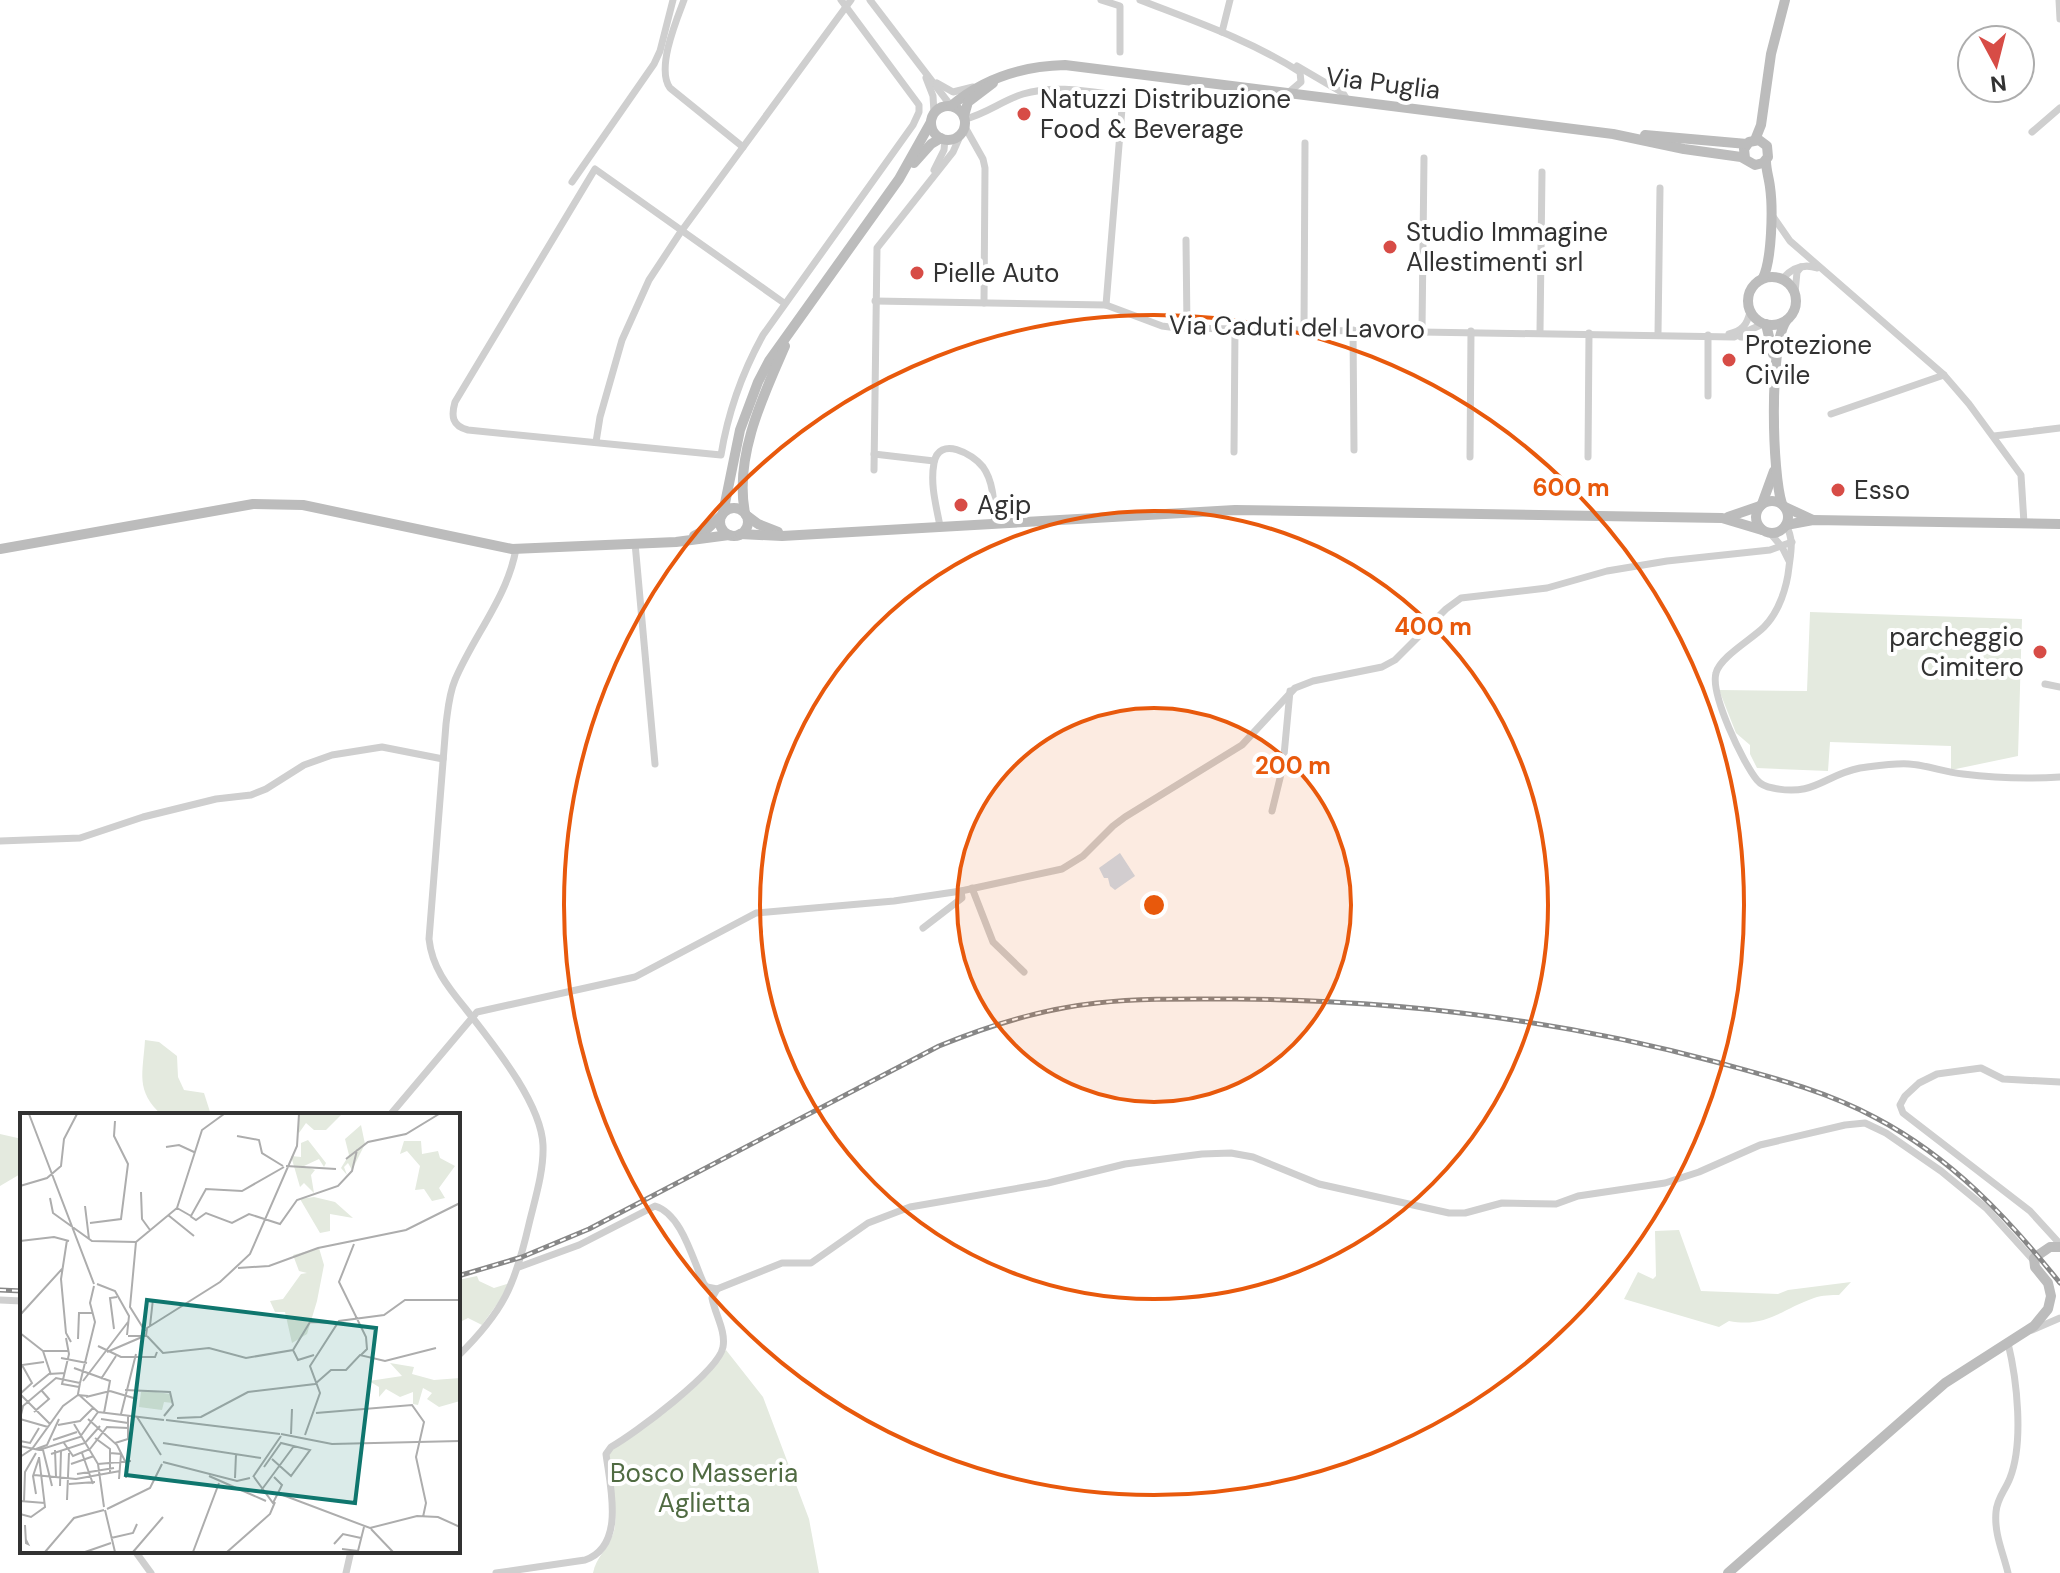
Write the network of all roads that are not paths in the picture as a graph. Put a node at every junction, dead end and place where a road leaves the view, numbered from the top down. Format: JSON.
{"nodes":[{"id":1,"x":684,"y":0,"type":"edge"},
{"id":2,"x":870,"y":0,"type":"edge"},
{"id":3,"x":1101,"y":0,"type":"edge"},
{"id":4,"x":1140,"y":0,"type":"edge"},
{"id":5,"x":1230,"y":0,"type":"edge"},
{"id":6,"x":1785,"y":0,"type":"edge"},
{"id":7,"x":2059,"y":0,"type":"edge"},
{"id":8,"x":671,"y":1,"type":"edge"},
{"id":9,"x":845,"y":2,"type":"edge"},
{"id":10,"x":2060,"y":19,"type":"edge"},
{"id":11,"x":1222,"y":32,"type":"junction"},
{"id":12,"x":1120,"y":52,"type":"dead end"},
{"id":13,"x":1273,"y":56,"type":"junction"},
{"id":14,"x":652,"y":67,"type":"junction"},
{"id":15,"x":664,"y":72,"type":"junction"},
{"id":16,"x":923,"y":72,"type":"junction"},
{"id":17,"x":1005,"y":76,"type":"junction"},
{"id":18,"x":975,"y":86,"type":"junction"},
{"id":19,"x":1766,"y":91,"type":"junction"},
{"id":20,"x":1288,"y":93,"type":"junction"},
{"id":21,"x":1348,"y":101,"type":"junction"},
{"id":22,"x":951,"y":106,"type":"junction"},
{"id":23,"x":2060,"y":108,"type":"edge"},
{"id":24,"x":933,"y":118,"type":"junction"},
{"id":25,"x":959,"y":131,"type":"junction"},
{"id":26,"x":2032,"y":132,"type":"dead end"},
{"id":27,"x":1613,"y":134,"type":"junction"},
{"id":28,"x":1751,"y":142,"type":"junction"},
{"id":29,"x":1305,"y":143,"type":"dead end"},
{"id":30,"x":1767,"y":146,"type":"junction"},
{"id":31,"x":743,"y":147,"type":"junction"},
{"id":32,"x":1424,"y":158,"type":"dead end"},
{"id":33,"x":1748,"y":161,"type":"junction"},
{"id":34,"x":1766,"y":161,"type":"junction"},
{"id":35,"x":1542,"y":172,"type":"dead end"},
{"id":36,"x":899,"y":179,"type":"junction"},
{"id":37,"x":930,"y":179,"type":"junction"},
{"id":38,"x":572,"y":182,"type":"dead end"},
{"id":39,"x":1660,"y":188,"type":"dead end"},
{"id":40,"x":1770,"y":211,"type":"junction"},
{"id":41,"x":682,"y":231,"type":"junction"},
{"id":42,"x":1770,"y":239,"type":"junction"},
{"id":43,"x":1186,"y":240,"type":"dead end"},
{"id":44,"x":1803,"y":266,"type":"junction"},
{"id":45,"x":1823,"y":271,"type":"junction"},
{"id":46,"x":1763,"y":278,"type":"junction"},
{"id":47,"x":1780,"y":278,"type":"junction"},
{"id":48,"x":1795,"y":293,"type":"junction"},
{"id":49,"x":875,"y":301,"type":"junction"},
{"id":50,"x":784,"y":303,"type":"junction"},
{"id":51,"x":984,"y":303,"type":"junction"},
{"id":52,"x":1106,"y":305,"type":"junction"},
{"id":53,"x":1750,"y":312,"type":"junction"},
{"id":54,"x":1786,"y":321,"type":"junction"},
{"id":55,"x":1765,"y":324,"type":"junction"},
{"id":56,"x":1187,"y":328,"type":"junction"},
{"id":57,"x":791,"y":329,"type":"junction"},
{"id":58,"x":1235,"y":329,"type":"junction"},
{"id":59,"x":1304,"y":329,"type":"junction"},
{"id":60,"x":1353,"y":330,"type":"junction"},
{"id":61,"x":1422,"y":330,"type":"junction"},
{"id":62,"x":1471,"y":331,"type":"junction"},
{"id":63,"x":1540,"y":332,"type":"junction"},
{"id":64,"x":1589,"y":333,"type":"junction"},
{"id":65,"x":1658,"y":334,"type":"junction"},
{"id":66,"x":1708,"y":335,"type":"junction"},
{"id":67,"x":1721,"y":335,"type":"junction"},
{"id":68,"x":1734,"y":337,"type":"junction"},
{"id":69,"x":1772,"y":349,"type":"junction"},
{"id":70,"x":1944,"y":375,"type":"junction"},
{"id":71,"x":1775,"y":382,"type":"junction"},
{"id":72,"x":1708,"y":396,"type":"dead end"},
{"id":73,"x":1831,"y":414,"type":"dead end"},
{"id":74,"x":2060,"y":428,"type":"edge"},
{"id":75,"x":1994,"y":436,"type":"junction"},
{"id":76,"x":596,"y":442,"type":"junction"},
{"id":77,"x":1354,"y":450,"type":"dead end"},
{"id":78,"x":1234,"y":452,"type":"dead end"},
{"id":79,"x":874,"y":454,"type":"junction"},
{"id":80,"x":1470,"y":457,"type":"dead end"},
{"id":81,"x":1588,"y":457,"type":"dead end"},
{"id":82,"x":934,"y":461,"type":"junction"},
{"id":83,"x":1775,"y":469,"type":"junction"},
{"id":84,"x":874,"y":470,"type":"dead end"},
{"id":85,"x":1761,"y":505,"type":"junction"},
{"id":86,"x":1784,"y":506,"type":"junction"},
{"id":87,"x":722,"y":514,"type":"junction"},
{"id":88,"x":745,"y":514,"type":"junction"},
{"id":89,"x":1722,"y":518,"type":"junction"},
{"id":90,"x":1813,"y":520,"type":"junction"},
{"id":91,"x":995,"y":522,"type":"junction"},
{"id":92,"x":1799,"y":522,"type":"junction"},
{"id":93,"x":2024,"y":523,"type":"junction"},
{"id":94,"x":2060,"y":524,"type":"edge"},
{"id":95,"x":1786,"y":525,"type":"junction"},
{"id":96,"x":940,"y":526,"type":"junction"},
{"id":97,"x":1766,"y":532,"type":"junction"},
{"id":98,"x":816,"y":533,"type":"junction"},
{"id":99,"x":735,"y":535,"type":"junction"},
{"id":100,"x":1792,"y":540,"type":"junction"},
{"id":101,"x":638,"y":543,"type":"junction"},
{"id":102,"x":1782,"y":547,"type":"junction"},
{"id":103,"x":0,"y":549,"type":"edge"},
{"id":104,"x":516,"y":549,"type":"junction"},
{"id":105,"x":1789,"y":563,"type":"junction"},
{"id":106,"x":2045,"y":684,"type":"dead end"},
{"id":107,"x":2060,"y":687,"type":"edge"},
{"id":108,"x":1290,"y":691,"type":"junction"},
{"id":109,"x":443,"y":759,"type":"junction"},
{"id":110,"x":655,"y":764,"type":"dead end"},
{"id":111,"x":2060,"y":777,"type":"edge"},
{"id":112,"x":1272,"y":811,"type":"dead end"},
{"id":113,"x":0,"y":841,"type":"edge"},
{"id":114,"x":972,"y":888,"type":"junction"},
{"id":115,"x":961,"y":891,"type":"junction"},
{"id":116,"x":923,"y":928,"type":"dead end"},
{"id":117,"x":1024,"y":972,"type":"dead end"},
{"id":118,"x":471,"y":1017,"type":"junction"},
{"id":119,"x":2060,"y":1082,"type":"edge"},
{"id":120,"x":392,"y":1113,"type":"edge"},
{"id":121,"x":2059,"y":1245,"type":"edge"},
{"id":122,"x":2034,"y":1261,"type":"junction"},
{"id":123,"x":519,"y":1267,"type":"junction"},
{"id":124,"x":717,"y":1289,"type":"junction"},
{"id":125,"x":2056,"y":1298,"type":"edge"},
{"id":126,"x":0,"y":1300,"type":"edge"},
{"id":127,"x":20,"y":1301,"type":"edge"},
{"id":128,"x":2060,"y":1318,"type":"edge"},
{"id":129,"x":2030,"y":1330,"type":"junction"},
{"id":130,"x":2008,"y":1343,"type":"junction"},
{"id":131,"x":460,"y":1354,"type":"edge"},
{"id":132,"x":136,"y":1553,"type":"edge"},
{"id":133,"x":351,"y":1553,"type":"edge"},
{"id":134,"x":151,"y":1573,"type":"edge"},
{"id":135,"x":346,"y":1573,"type":"edge"},
{"id":136,"x":496,"y":1573,"type":"edge"},
{"id":137,"x":1728,"y":1573,"type":"edge"},
{"id":138,"x":2008,"y":1573,"type":"edge"}],
"edges":[{"from":1,"to":15,"type":"street"},
{"from":2,"to":16,"type":"street"},
{"from":3,"to":12,"type":"street"},
{"from":4,"to":11,"type":"street"},
{"from":5,"to":11,"type":"street"},
{"from":6,"to":19,"type":"main road"},
{"from":7,"to":10,"type":"street"},
{"from":8,"to":14,"type":"street"},
{"from":9,"to":31,"type":"street"},
{"from":9,"to":50,"type":"street"},
{"from":11,"to":13,"type":"street"},
{"from":13,"to":20,"type":"street"},
{"from":13,"to":21,"type":"street"},
{"from":14,"to":15,"type":"street"},
{"from":14,"to":38,"type":"street"},
{"from":15,"to":31,"type":"street"},
{"from":16,"to":18,"type":"street"},
{"from":16,"to":22,"type":"street"},
{"from":16,"to":24,"type":"street"},
{"from":17,"to":18,"type":"main road","name":"Via Puglia"},
{"from":17,"to":20,"type":"main road","name":"Via Puglia"},
{"from":17,"to":25,"type":"main road","name":"Via Puglia"},
{"from":18,"to":22,"type":"main road","name":"Via Puglia"},
{"from":19,"to":28,"type":"main road"},
{"from":19,"to":30,"type":"main road"},
{"from":20,"to":21,"type":"main road","name":"Via Puglia"},
{"from":21,"to":27,"type":"main road","name":"Via Puglia"},
{"from":22,"to":24,"type":"main road","name":"Via Puglia"},
{"from":22,"to":25,"type":"main road"},
{"from":23,"to":26,"type":"street"},
{"from":24,"to":25,"type":"main road"},
{"from":24,"to":36,"type":"main road"},
{"from":25,"to":36,"type":"main road","name":"Via Puglia"},
{"from":25,"to":37,"type":"street"},
{"from":25,"to":37,"type":"street"},
{"from":25,"to":51,"type":"street"},
{"from":25,"to":52,"type":"street"},
{"from":27,"to":28,"type":"main road","name":"Via Puglia"},
{"from":27,"to":33,"type":"main road","name":"Via Puglia"},
{"from":28,"to":30,"type":"main road"},
{"from":28,"to":33,"type":"main road"},
{"from":29,"to":59,"type":"street"},
{"from":30,"to":34,"type":"main road"},
{"from":31,"to":41,"type":"street"},
{"from":32,"to":61,"type":"street"},
{"from":33,"to":34,"type":"main road"},
{"from":33,"to":40,"type":"main road"},
{"from":34,"to":40,"type":"main road"},
{"from":35,"to":63,"type":"street"},
{"from":36,"to":57,"type":"main road"},
{"from":37,"to":49,"type":"street"},
{"from":39,"to":65,"type":"street"},
{"from":40,"to":42,"type":"main road"},
{"from":40,"to":45,"type":"street"},
{"from":41,"to":50,"type":"street"},
{"from":41,"to":76,"type":"street"},
{"from":41,"to":76,"type":"street"},
{"from":42,"to":46,"type":"main road"},
{"from":42,"to":47,"type":"main road"},
{"from":43,"to":56,"type":"street"},
{"from":44,"to":45,"type":"street"},
{"from":44,"to":47,"type":"street"},
{"from":44,"to":48,"type":"street"},
{"from":45,"to":70,"type":"street"},
{"from":46,"to":47,"type":"main road"},
{"from":46,"to":53,"type":"main road"},
{"from":47,"to":48,"type":"main road"},
{"from":48,"to":54,"type":"main road"},
{"from":49,"to":51,"type":"street","name":"Via Caduti del Lavoro"},
{"from":49,"to":79,"type":"street"},
{"from":50,"to":76,"type":"street"},
{"from":51,"to":52,"type":"street","name":"Via Caduti del Lavoro"},
{"from":52,"to":56,"type":"street","name":"Via Caduti del Lavoro"},
{"from":53,"to":55,"type":"main road"},
{"from":53,"to":67,"type":"street"},
{"from":54,"to":55,"type":"main road"},
{"from":54,"to":71,"type":"main road"},
{"from":55,"to":68,"type":"street"},
{"from":55,"to":69,"type":"main road"},
{"from":56,"to":58,"type":"street","name":"Via Caduti del Lavoro"},
{"from":57,"to":87,"type":"main road"},
{"from":57,"to":88,"type":"main road"},
{"from":58,"to":59,"type":"street","name":"Via Caduti del Lavoro"},
{"from":58,"to":78,"type":"street"},
{"from":59,"to":60,"type":"street","name":"Via Caduti del Lavoro"},
{"from":60,"to":61,"type":"street","name":"Via Caduti del Lavoro"},
{"from":60,"to":77,"type":"street"},
{"from":61,"to":62,"type":"street","name":"Via Caduti del Lavoro"},
{"from":62,"to":63,"type":"street","name":"Via Caduti del Lavoro"},
{"from":62,"to":80,"type":"street"},
{"from":63,"to":64,"type":"street","name":"Via Caduti del Lavoro"},
{"from":64,"to":65,"type":"street","name":"Via Caduti del Lavoro"},
{"from":64,"to":81,"type":"street"},
{"from":65,"to":66,"type":"street","name":"Via Caduti del Lavoro"},
{"from":66,"to":67,"type":"street","name":"Via Caduti del Lavoro"},
{"from":66,"to":72,"type":"street"},
{"from":67,"to":68,"type":"street","name":"Via Caduti del Lavoro"},
{"from":68,"to":69,"type":"street","name":"Via Caduti del Lavoro"},
{"from":69,"to":71,"type":"main road"},
{"from":70,"to":73,"type":"street"},
{"from":70,"to":75,"type":"street"},
{"from":71,"to":83,"type":"main road"},
{"from":74,"to":75,"type":"street"},
{"from":75,"to":93,"type":"street"},
{"from":79,"to":82,"type":"street"},
{"from":79,"to":84,"type":"street"},
{"from":82,"to":91,"type":"street"},
{"from":82,"to":96,"type":"street"},
{"from":83,"to":85,"type":"main road"},
{"from":83,"to":86,"type":"main road"},
{"from":85,"to":86,"type":"main road"},
{"from":85,"to":89,"type":"main road"},
{"from":85,"to":97,"type":"main road"},
{"from":86,"to":90,"type":"main road"},
{"from":86,"to":95,"type":"main road"},
{"from":87,"to":88,"type":"main road"},
{"from":87,"to":99,"type":"main road"},
{"from":87,"to":101,"type":"main road"},
{"from":88,"to":98,"type":"main road"},
{"from":88,"to":99,"type":"main road"},
{"from":89,"to":91,"type":"main road"},
{"from":89,"to":97,"type":"main road"},
{"from":90,"to":92,"type":"main road"},
{"from":90,"to":93,"type":"main road"},
{"from":91,"to":96,"type":"main road"},
{"from":92,"to":95,"type":"main road"},
{"from":92,"to":100,"type":"street"},
{"from":93,"to":94,"type":"main road"},
{"from":95,"to":97,"type":"main road"},
{"from":95,"to":100,"type":"street"},
{"from":96,"to":98,"type":"main road"},
{"from":97,"to":102,"type":"street"},
{"from":98,"to":99,"type":"main road"},
{"from":99,"to":101,"type":"main road"},
{"from":100,"to":102,"type":"street"},
{"from":100,"to":105,"type":"street"},
{"from":101,"to":104,"type":"main road"},
{"from":101,"to":110,"type":"street"},
{"from":102,"to":105,"type":"street"},
{"from":102,"to":108,"type":"street"},
{"from":103,"to":104,"type":"main road"},
{"from":104,"to":109,"type":"street"},
{"from":105,"to":111,"type":"street"},
{"from":106,"to":107,"type":"street"},
{"from":108,"to":112,"type":"street"},
{"from":108,"to":114,"type":"street"},
{"from":109,"to":113,"type":"street"},
{"from":109,"to":118,"type":"street"},
{"from":114,"to":115,"type":"street"},
{"from":114,"to":117,"type":"street"},
{"from":115,"to":116,"type":"street"},
{"from":115,"to":118,"type":"street"},
{"from":118,"to":120,"type":"street"},
{"from":118,"to":123,"type":"street"},
{"from":119,"to":121,"type":"street"},
{"from":121,"to":122,"type":"main road"},
{"from":122,"to":124,"type":"street"},
{"from":122,"to":125,"type":"main road"},
{"from":123,"to":124,"type":"street"},
{"from":123,"to":131,"type":"street"},
{"from":124,"to":136,"type":"street"},
{"from":125,"to":129,"type":"main road"},
{"from":126,"to":127,"type":"street"},
{"from":128,"to":129,"type":"street"},
{"from":129,"to":130,"type":"main road"},
{"from":130,"to":137,"type":"main road"},
{"from":130,"to":138,"type":"street"},
{"from":132,"to":134,"type":"street"},
{"from":133,"to":135,"type":"street"}]}
